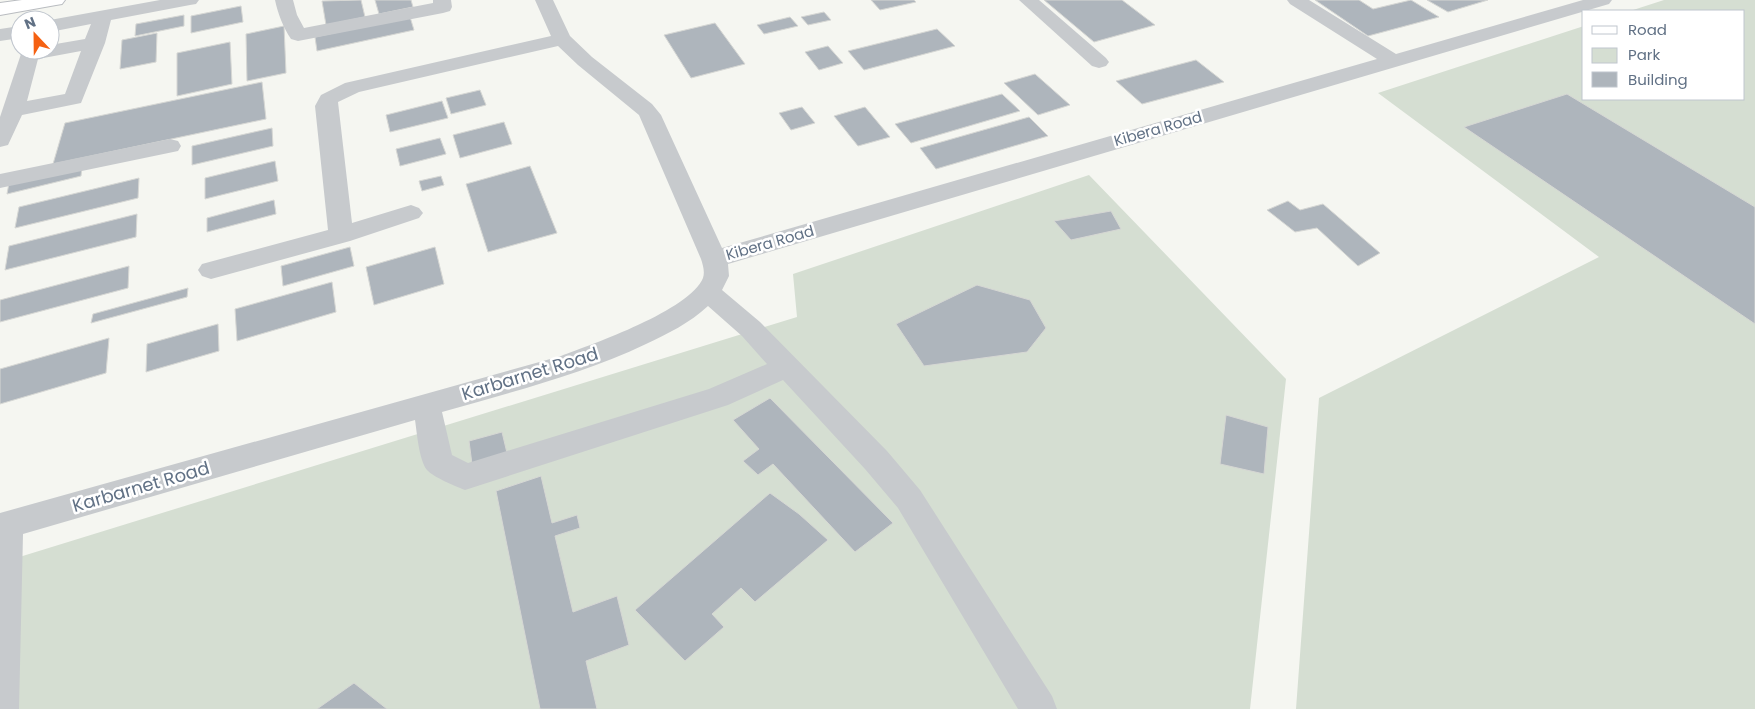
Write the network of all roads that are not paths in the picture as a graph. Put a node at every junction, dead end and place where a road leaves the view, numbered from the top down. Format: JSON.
{"nodes":[{"id":1,"x":56,"y":0,"type":"edge"},
{"id":2,"x":190,"y":0,"type":"edge"},
{"id":3,"x":284,"y":0,"type":"edge"},
{"id":4,"x":544,"y":0,"type":"edge"},
{"id":5,"x":1028,"y":0,"type":"edge"},
{"id":6,"x":1296,"y":0,"type":"edge"},
{"id":7,"x":1603,"y":0,"type":"edge"},
{"id":8,"x":444,"y":1,"type":"edge"},
{"id":9,"x":167,"y":2,"type":"edge"},
{"id":10,"x":0,"y":9,"type":"edge"},
{"id":11,"x":103,"y":16,"type":"junction"},
{"id":12,"x":60,"y":24,"type":"edge"},
{"id":13,"x":562,"y":39,"type":"junction"},
{"id":14,"x":94,"y":43,"type":"junction"},
{"id":15,"x":1393,"y":61,"type":"junction"},
{"id":16,"x":1099,"y":62,"type":"dead end"},
{"id":17,"x":14,"y":110,"type":"junction"},
{"id":18,"x":0,"y":140,"type":"edge"},
{"id":19,"x":170,"y":146,"type":"dead end"},
{"id":20,"x":0,"y":181,"type":"edge"},
{"id":21,"x":411,"y":213,"type":"dead end"},
{"id":22,"x":341,"y":235,"type":"junction"},
{"id":23,"x":714,"y":259,"type":"junction"},
{"id":24,"x":211,"y":270,"type":"dead end"},
{"id":25,"x":709,"y":293,"type":"junction"},
{"id":26,"x":787,"y":367,"type":"junction"},
{"id":27,"x":426,"y":405,"type":"junction"},
{"id":28,"x":4,"y":526,"type":"edge"},
{"id":29,"x":1,"y":709,"type":"edge"},
{"id":30,"x":1039,"y":709,"type":"edge"}],
"edges":[{"from":1,"to":10,"type":"main road"},
{"from":2,"to":9,"type":"street"},
{"from":3,"to":8,"type":"street"},
{"from":4,"to":13,"type":"street"},
{"from":5,"to":16,"type":"street"},
{"from":6,"to":15,"type":"street"},
{"from":7,"to":15,"type":"street","name":"Kibera Road"},
{"from":9,"to":11,"type":"street"},
{"from":11,"to":12,"type":"street"},
{"from":11,"to":14,"type":"street"},
{"from":13,"to":22,"type":"street"},
{"from":13,"to":23,"type":"street"},
{"from":14,"to":17,"type":"street"},
{"from":14,"to":17,"type":"street"},
{"from":15,"to":23,"type":"street","name":"Kibera Road"},
{"from":17,"to":18,"type":"street"},
{"from":19,"to":20,"type":"street"},
{"from":21,"to":22,"type":"street"},
{"from":22,"to":24,"type":"street"},
{"from":23,"to":25,"type":"street"},
{"from":25,"to":26,"type":"street"},
{"from":25,"to":27,"type":"street","name":"Karbarnet Road"},
{"from":26,"to":27,"type":"street"},
{"from":26,"to":30,"type":"street"},
{"from":27,"to":28,"type":"street","name":"Karbarnet Road"},
{"from":28,"to":29,"type":"street"}]}
